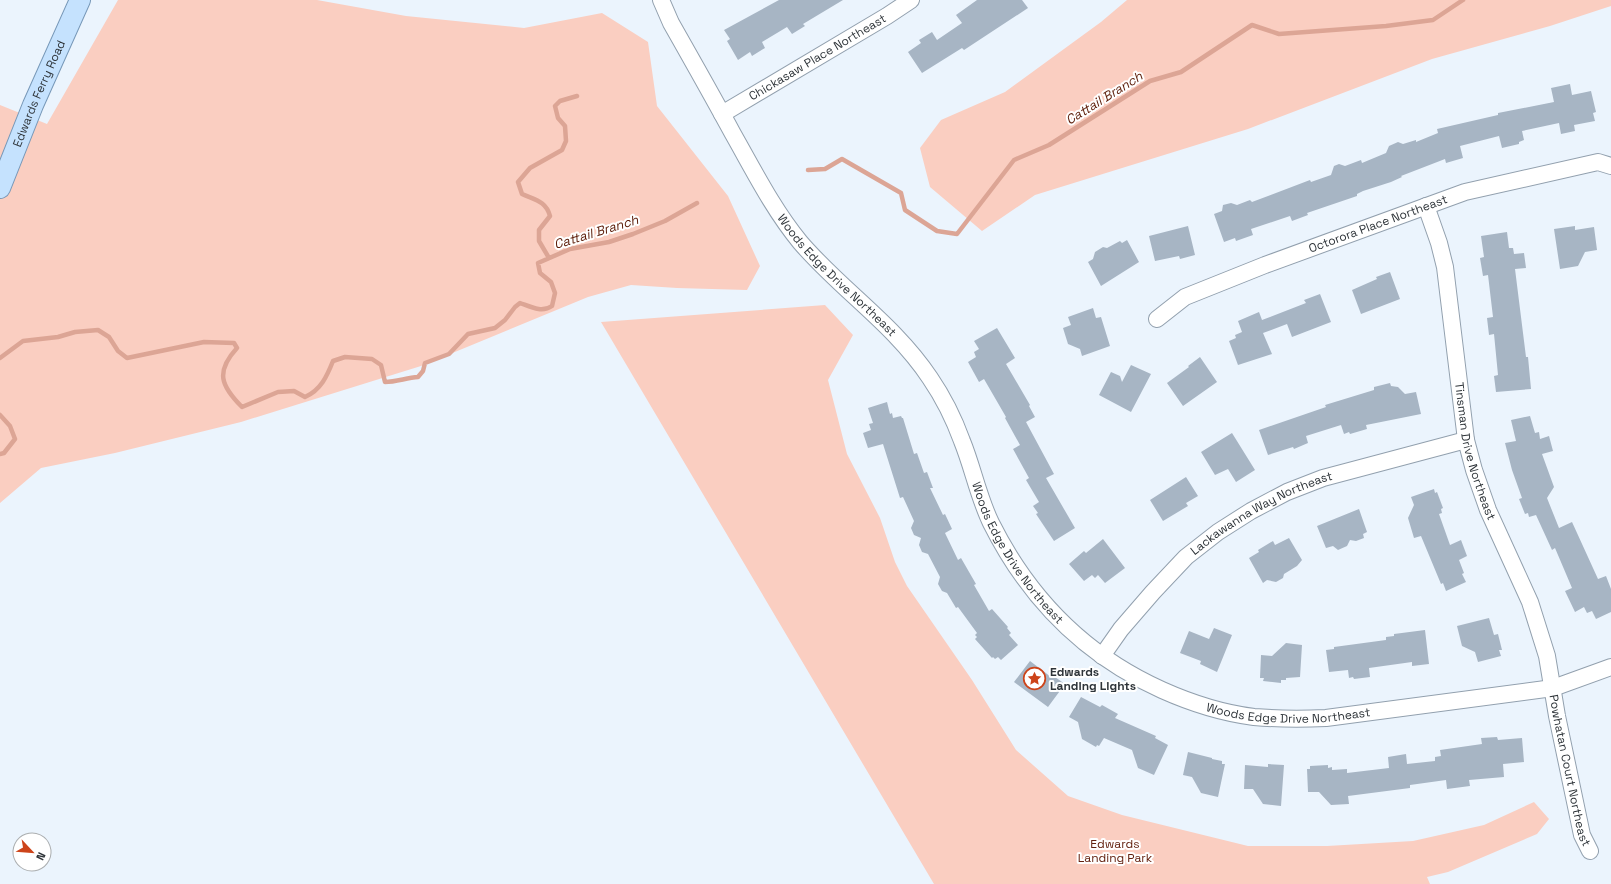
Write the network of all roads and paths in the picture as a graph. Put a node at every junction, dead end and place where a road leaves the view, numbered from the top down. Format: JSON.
{"nodes":[{"id":1,"x":80,"y":0,"type":"edge"},
{"id":2,"x":661,"y":0,"type":"edge"},
{"id":3,"x":911,"y":0,"type":"edge"},
{"id":4,"x":722,"y":114,"type":"junction"},
{"id":5,"x":1611,"y":166,"type":"edge"},
{"id":6,"x":0,"y":188,"type":"edge"},
{"id":7,"x":1426,"y":206,"type":"junction"},
{"id":8,"x":1157,"y":319,"type":"dead end"},
{"id":9,"x":1466,"y":440,"type":"junction"},
{"id":10,"x":1102,"y":656,"type":"junction"},
{"id":11,"x":1611,"y":667,"type":"edge"},
{"id":12,"x":1553,"y":688,"type":"junction"},
{"id":13,"x":1590,"y":851,"type":"dead end"}],
"edges":[{"from":1,"to":6,"type":"main road","name":"Edwards Ferry Road"},
{"from":2,"to":4,"type":"street","name":"Woods Edge Drive Northeast"},
{"from":3,"to":4,"type":"street","name":"Chickasaw Place Northeast"},
{"from":4,"to":10,"type":"street","name":"Woods Edge Drive Northeast"},
{"from":5,"to":7,"type":"street","name":"Octorora Place Northeast"},
{"from":7,"to":8,"type":"street","name":"Octorora Place Northeast"},
{"from":7,"to":9,"type":"street","name":"Tinsman Drive Northeast"},
{"from":9,"to":10,"type":"street","name":"Lackawanna Way Northeast"},
{"from":9,"to":12,"type":"street","name":"Tinsman Drive Northeast"},
{"from":10,"to":12,"type":"street","name":"Woods Edge Drive Northeast"},
{"from":11,"to":12,"type":"street","name":"Woods Edge Drive Northeast"},
{"from":12,"to":13,"type":"street","name":"Powhatan Court Northeast"}]}
